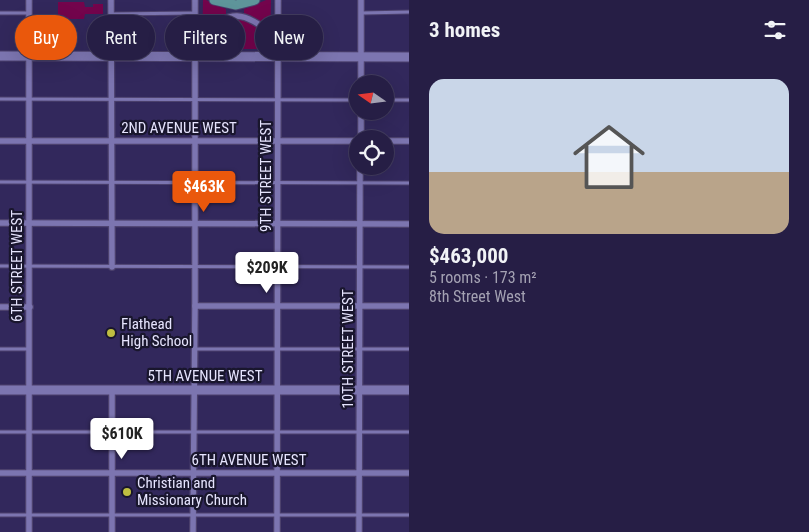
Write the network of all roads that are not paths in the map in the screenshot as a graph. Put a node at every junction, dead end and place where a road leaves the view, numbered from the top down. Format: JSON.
{"nodes":[{"id":1,"x":29,"y":0,"type":"edge"},
{"id":2,"x":111,"y":0,"type":"edge"},
{"id":3,"x":195,"y":0,"type":"edge"},
{"id":4,"x":214,"y":0,"type":"edge"},
{"id":5,"x":255,"y":0,"type":"edge"},
{"id":6,"x":278,"y":0,"type":"edge"},
{"id":7,"x":361,"y":0,"type":"edge"},
{"id":8,"x":409,"y":12,"type":"edge"},
{"id":9,"x":0,"y":13,"type":"edge"},
{"id":10,"x":195,"y":13,"type":"joint"},
{"id":11,"x":361,"y":13,"type":"junction"},
{"id":12,"x":29,"y":14,"type":"joint"},
{"id":13,"x":111,"y":14,"type":"joint"},
{"id":14,"x":278,"y":15,"type":"edge"},
{"id":15,"x":0,"y":56,"type":"edge"},
{"id":16,"x":15,"y":56,"type":"edge"},
{"id":17,"x":323,"y":56,"type":"edge"},
{"id":18,"x":360,"y":56,"type":"junction"},
{"id":19,"x":409,"y":57,"type":"edge"},
{"id":20,"x":29,"y":60,"type":"edge"},
{"id":21,"x":110,"y":60,"type":"edge"},
{"id":22,"x":195,"y":60,"type":"edge"},
{"id":23,"x":278,"y":60,"type":"edge"},
{"id":24,"x":360,"y":75,"type":"edge"},
{"id":25,"x":0,"y":99,"type":"edge"},
{"id":26,"x":111,"y":99,"type":"junction"},
{"id":27,"x":195,"y":99,"type":"junction"},
{"id":28,"x":28,"y":100,"type":"junction"},
{"id":29,"x":278,"y":100,"type":"junction"},
{"id":30,"x":349,"y":100,"type":"edge"},
{"id":31,"x":394,"y":100,"type":"edge"},
{"id":32,"x":409,"y":100,"type":"edge"},
{"id":33,"x":0,"y":141,"type":"edge"},
{"id":34,"x":28,"y":141,"type":"junction"},
{"id":35,"x":112,"y":141,"type":"junction"},
{"id":36,"x":195,"y":141,"type":"junction"},
{"id":37,"x":278,"y":141,"type":"junction"},
{"id":38,"x":349,"y":141,"type":"edge"},
{"id":39,"x":394,"y":141,"type":"edge"},
{"id":40,"x":409,"y":141,"type":"edge"},
{"id":41,"x":360,"y":175,"type":"edge"},
{"id":42,"x":0,"y":182,"type":"edge"},
{"id":43,"x":28,"y":182,"type":"junction"},
{"id":44,"x":112,"y":182,"type":"junction"},
{"id":45,"x":195,"y":183,"type":"junction"},
{"id":46,"x":278,"y":183,"type":"junction"},
{"id":47,"x":360,"y":183,"type":"junction"},
{"id":48,"x":409,"y":183,"type":"edge"},
{"id":49,"x":0,"y":224,"type":"edge"},
{"id":50,"x":29,"y":224,"type":"junction"},
{"id":51,"x":112,"y":224,"type":"junction"},
{"id":52,"x":195,"y":224,"type":"junction"},
{"id":53,"x":278,"y":224,"type":"junction"},
{"id":54,"x":360,"y":224,"type":"junction"},
{"id":55,"x":409,"y":224,"type":"edge"},
{"id":56,"x":0,"y":266,"type":"edge"},
{"id":57,"x":29,"y":266,"type":"junction"},
{"id":58,"x":278,"y":266,"type":"junction"},
{"id":59,"x":361,"y":266,"type":"junction"},
{"id":60,"x":112,"y":267,"type":"junction"},
{"id":61,"x":195,"y":267,"type":"junction"},
{"id":62,"x":409,"y":267,"type":"edge"},
{"id":63,"x":195,"y":306,"type":"junction"},
{"id":64,"x":277,"y":306,"type":"junction"},
{"id":65,"x":360,"y":306,"type":"junction"},
{"id":66,"x":409,"y":306,"type":"edge"},
{"id":67,"x":0,"y":307,"type":"edge"},
{"id":68,"x":30,"y":307,"type":"junction"},
{"id":69,"x":0,"y":349,"type":"edge"},
{"id":70,"x":30,"y":349,"type":"junction"},
{"id":71,"x":195,"y":349,"type":"junction"},
{"id":72,"x":278,"y":349,"type":"junction"},
{"id":73,"x":360,"y":349,"type":"junction"},
{"id":74,"x":409,"y":349,"type":"edge"},
{"id":75,"x":112,"y":389,"type":"junction"},
{"id":76,"x":0,"y":390,"type":"edge"},
{"id":77,"x":29,"y":390,"type":"junction"},
{"id":78,"x":194,"y":390,"type":"junction"},
{"id":79,"x":278,"y":390,"type":"junction"},
{"id":80,"x":360,"y":390,"type":"junction"},
{"id":81,"x":409,"y":390,"type":"edge"},
{"id":82,"x":0,"y":432,"type":"edge"},
{"id":83,"x":29,"y":432,"type":"junction"},
{"id":84,"x":111,"y":432,"type":"junction"},
{"id":85,"x":194,"y":432,"type":"junction"},
{"id":86,"x":278,"y":432,"type":"junction"},
{"id":87,"x":360,"y":432,"type":"junction"},
{"id":88,"x":409,"y":432,"type":"edge"},
{"id":89,"x":0,"y":472,"type":"edge"},
{"id":90,"x":28,"y":472,"type":"junction"},
{"id":91,"x":111,"y":472,"type":"junction"},
{"id":92,"x":194,"y":472,"type":"junction"},
{"id":93,"x":277,"y":472,"type":"junction"},
{"id":94,"x":360,"y":473,"type":"junction"},
{"id":95,"x":409,"y":473,"type":"edge"},
{"id":96,"x":112,"y":514,"type":"junction"},
{"id":97,"x":193,"y":514,"type":"junction"},
{"id":98,"x":277,"y":514,"type":"junction"},
{"id":99,"x":359,"y":514,"type":"junction"},
{"id":100,"x":0,"y":515,"type":"edge"},
{"id":101,"x":29,"y":515,"type":"junction"},
{"id":102,"x":409,"y":515,"type":"edge"},
{"id":103,"x":29,"y":532,"type":"edge"},
{"id":104,"x":112,"y":532,"type":"edge"},
{"id":105,"x":193,"y":532,"type":"edge"},
{"id":106,"x":277,"y":532,"type":"edge"},
{"id":107,"x":359,"y":532,"type":"edge"}],
"edges":[{"from":1,"to":12,"type":"street","name":"6TH STREET WEST"},
{"from":2,"to":13,"type":"street"},
{"from":3,"to":10,"type":"street"},
{"from":4,"to":5,"type":"main road"},
{"from":6,"to":14,"type":"street","name":"9TH STREET WEST"},
{"from":7,"to":11,"type":"street"},
{"from":8,"to":11,"type":"lane"},
{"from":9,"to":12,"type":"lane"},
{"from":10,"to":13,"type":"lane"},
{"from":11,"to":18,"type":"street"},
{"from":15,"to":16,"type":"street"},
{"from":17,"to":18,"type":"street"},
{"from":18,"to":19,"type":"street"},
{"from":18,"to":24,"type":"street"},
{"from":20,"to":28,"type":"street","name":"6TH STREET WEST"},
{"from":21,"to":26,"type":"street"},
{"from":22,"to":27,"type":"street"},
{"from":23,"to":29,"type":"street","name":"9TH STREET WEST"},
{"from":25,"to":28,"type":"lane"},
{"from":26,"to":27,"type":"lane"},
{"from":26,"to":28,"type":"lane"},
{"from":26,"to":35,"type":"street"},
{"from":27,"to":29,"type":"lane"},
{"from":27,"to":36,"type":"street"},
{"from":28,"to":34,"type":"street","name":"6TH STREET WEST"},
{"from":29,"to":30,"type":"lane"},
{"from":29,"to":37,"type":"street","name":"9TH STREET WEST"},
{"from":31,"to":32,"type":"lane"},
{"from":33,"to":34,"type":"street","name":"2ND AVENUE WEST"},
{"from":34,"to":35,"type":"street","name":"2ND AVENUE WEST"},
{"from":34,"to":43,"type":"street","name":"6TH STREET WEST"},
{"from":35,"to":36,"type":"street","name":"2ND AVENUE WEST"},
{"from":35,"to":44,"type":"street"},
{"from":36,"to":37,"type":"street","name":"2ND AVENUE WEST"},
{"from":36,"to":45,"type":"street"},
{"from":37,"to":38,"type":"street","name":"2ND AVENUE WEST"},
{"from":37,"to":46,"type":"street","name":"9TH STREET WEST"},
{"from":39,"to":40,"type":"street"},
{"from":41,"to":47,"type":"street","name":"10TH STREET WEST"},
{"from":42,"to":43,"type":"lane"},
{"from":43,"to":44,"type":"lane"},
{"from":43,"to":50,"type":"street","name":"6TH STREET WEST"},
{"from":44,"to":45,"type":"lane"},
{"from":44,"to":51,"type":"street"},
{"from":45,"to":46,"type":"lane"},
{"from":45,"to":52,"type":"street"},
{"from":46,"to":47,"type":"lane"},
{"from":46,"to":53,"type":"street","name":"9TH STREET WEST"},
{"from":47,"to":48,"type":"lane"},
{"from":47,"to":54,"type":"street","name":"10TH STREET WEST"},
{"from":49,"to":50,"type":"street"},
{"from":50,"to":51,"type":"street"},
{"from":50,"to":57,"type":"street","name":"6TH STREET WEST"},
{"from":51,"to":52,"type":"street"},
{"from":51,"to":60,"type":"street"},
{"from":52,"to":53,"type":"street"},
{"from":52,"to":61,"type":"street"},
{"from":53,"to":54,"type":"street"},
{"from":53,"to":58,"type":"street","name":"9TH STREET WEST"},
{"from":54,"to":55,"type":"street"},
{"from":54,"to":59,"type":"street","name":"10TH STREET WEST"},
{"from":56,"to":57,"type":"lane"},
{"from":57,"to":60,"type":"lane"},
{"from":57,"to":68,"type":"street","name":"6TH STREET WEST"},
{"from":58,"to":59,"type":"lane"},
{"from":58,"to":61,"type":"lane"},
{"from":58,"to":64,"type":"street","name":"9TH STREET WEST"},
{"from":59,"to":62,"type":"lane"},
{"from":59,"to":65,"type":"street","name":"10TH STREET WEST"},
{"from":60,"to":61,"type":"lane"},
{"from":61,"to":63,"type":"street"},
{"from":63,"to":64,"type":"street"},
{"from":63,"to":71,"type":"street"},
{"from":64,"to":65,"type":"street"},
{"from":64,"to":72,"type":"street","name":"9TH STREET WEST"},
{"from":65,"to":66,"type":"street"},
{"from":65,"to":73,"type":"street","name":"10TH STREET WEST"},
{"from":67,"to":68,"type":"street"},
{"from":68,"to":70,"type":"street","name":"6TH STREET WEST"},
{"from":69,"to":70,"type":"lane"},
{"from":70,"to":77,"type":"street","name":"6TH STREET WEST"},
{"from":71,"to":72,"type":"lane"},
{"from":71,"to":78,"type":"street"},
{"from":72,"to":73,"type":"lane"},
{"from":72,"to":79,"type":"street","name":"9TH STREET WEST"},
{"from":73,"to":74,"type":"lane"},
{"from":73,"to":80,"type":"street","name":"10TH STREET WEST"},
{"from":75,"to":77,"type":"street","name":"5TH AVENUE WEST"},
{"from":75,"to":78,"type":"street","name":"5TH AVENUE WEST"},
{"from":75,"to":84,"type":"street"},
{"from":76,"to":77,"type":"street","name":"5TH AVENUE WEST"},
{"from":77,"to":83,"type":"street","name":"6TH STREET WEST"},
{"from":78,"to":79,"type":"street","name":"5TH AVENUE WEST"},
{"from":78,"to":85,"type":"street"},
{"from":79,"to":80,"type":"street","name":"5TH AVENUE WEST"},
{"from":79,"to":86,"type":"street","name":"9TH STREET WEST"},
{"from":80,"to":81,"type":"street","name":"5TH AVENUE WEST"},
{"from":80,"to":87,"type":"street","name":"10TH STREET WEST"},
{"from":82,"to":83,"type":"lane"},
{"from":83,"to":84,"type":"lane"},
{"from":83,"to":90,"type":"street","name":"6TH STREET WEST"},
{"from":84,"to":85,"type":"lane"},
{"from":84,"to":91,"type":"street"},
{"from":85,"to":86,"type":"lane"},
{"from":85,"to":92,"type":"street"},
{"from":86,"to":87,"type":"lane"},
{"from":86,"to":93,"type":"street","name":"9TH STREET WEST"},
{"from":87,"to":88,"type":"lane"},
{"from":87,"to":94,"type":"street","name":"10TH STREET WEST"},
{"from":89,"to":90,"type":"street","name":"6TH AVENUE WEST"},
{"from":90,"to":91,"type":"street","name":"6TH AVENUE WEST"},
{"from":90,"to":101,"type":"street","name":"6TH STREET WEST"},
{"from":91,"to":92,"type":"street","name":"6TH AVENUE WEST"},
{"from":91,"to":96,"type":"street"},
{"from":92,"to":93,"type":"street","name":"6TH AVENUE WEST"},
{"from":92,"to":97,"type":"street"},
{"from":93,"to":94,"type":"street","name":"6TH AVENUE WEST"},
{"from":93,"to":98,"type":"street","name":"9TH STREET WEST"},
{"from":94,"to":95,"type":"street","name":"6TH AVENUE WEST"},
{"from":94,"to":99,"type":"street","name":"10TH STREET WEST"},
{"from":96,"to":97,"type":"lane"},
{"from":96,"to":101,"type":"lane"},
{"from":96,"to":104,"type":"street"},
{"from":97,"to":98,"type":"lane"},
{"from":97,"to":105,"type":"street"},
{"from":98,"to":99,"type":"lane"},
{"from":98,"to":106,"type":"street","name":"9TH STREET WEST"},
{"from":99,"to":102,"type":"lane"},
{"from":99,"to":107,"type":"street","name":"10TH STREET WEST"},
{"from":100,"to":101,"type":"lane"},
{"from":101,"to":103,"type":"street","name":"6TH STREET WEST"}]}
